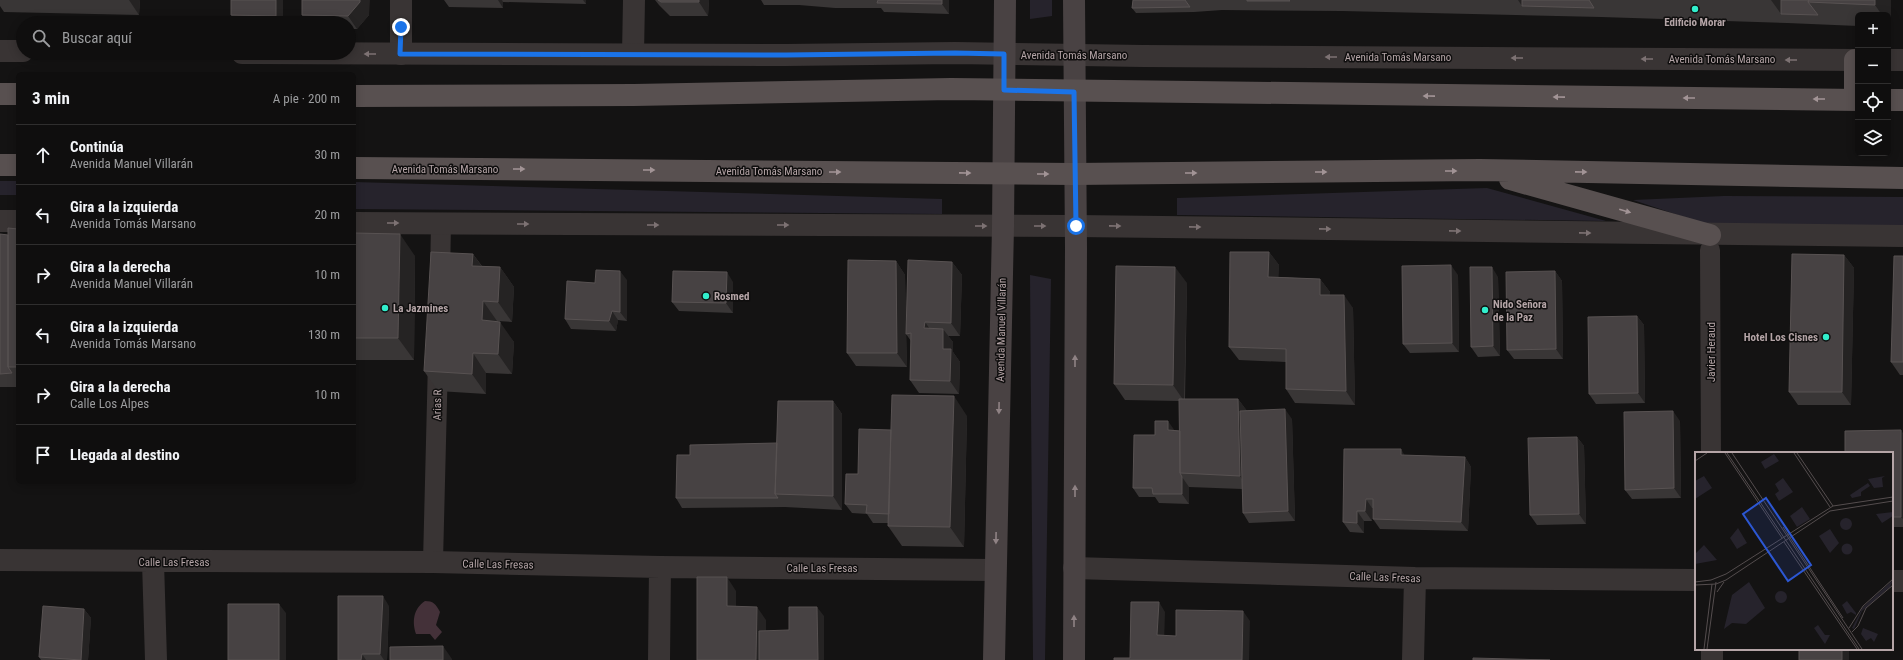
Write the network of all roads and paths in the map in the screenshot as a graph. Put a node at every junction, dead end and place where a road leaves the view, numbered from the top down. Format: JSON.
{"nodes":[{"id":1,"x":401,"y":0,"type":"edge"},
{"id":2,"x":634,"y":0,"type":"edge"},
{"id":3,"x":1005,"y":0,"type":"edge"},
{"id":4,"x":1074,"y":0,"type":"edge"},
{"id":5,"x":0,"y":51,"type":"edge"},
{"id":6,"x":16,"y":51,"type":"edge"},
{"id":7,"x":356,"y":54,"type":"edge"},
{"id":8,"x":400,"y":54,"type":"junction"},
{"id":9,"x":633,"y":54,"type":"junction"},
{"id":10,"x":1004,"y":54,"type":"junction"},
{"id":11,"x":1073,"y":55,"type":"junction"},
{"id":12,"x":1855,"y":60,"type":"edge"},
{"id":13,"x":1891,"y":60,"type":"edge"},
{"id":14,"x":1903,"y":60,"type":"edge"},
{"id":15,"x":1004,"y":90,"type":"junction"},
{"id":16,"x":1074,"y":92,"type":"junction"},
{"id":17,"x":0,"y":94,"type":"edge"},
{"id":18,"x":16,"y":94,"type":"edge"},
{"id":19,"x":356,"y":96,"type":"edge"},
{"id":20,"x":1855,"y":100,"type":"edge"},
{"id":21,"x":1891,"y":100,"type":"edge"},
{"id":22,"x":1903,"y":100,"type":"edge"},
{"id":23,"x":0,"y":165,"type":"edge"},
{"id":24,"x":16,"y":165,"type":"edge"},
{"id":25,"x":356,"y":168,"type":"edge"},
{"id":26,"x":1480,"y":170,"type":"junction"},
{"id":27,"x":1004,"y":174,"type":"junction"},
{"id":28,"x":1074,"y":174,"type":"junction"},
{"id":29,"x":1903,"y":178,"type":"edge"},
{"id":30,"x":0,"y":221,"type":"edge"},
{"id":31,"x":16,"y":221,"type":"edge"},
{"id":32,"x":356,"y":223,"type":"edge"},
{"id":33,"x":442,"y":224,"type":"junction"},
{"id":34,"x":1003,"y":226,"type":"junction"},
{"id":35,"x":1076,"y":226,"type":"junction"},
{"id":36,"x":1903,"y":236,"type":"edge"},
{"id":37,"x":1710,"y":242,"type":"junction"},
{"id":38,"x":440,"y":294,"type":"edge"},
{"id":39,"x":438,"y":342,"type":"edge"},
{"id":40,"x":1711,"y":452,"type":"edge"},
{"id":41,"x":0,"y":560,"type":"edge"},
{"id":42,"x":153,"y":562,"type":"junction"},
{"id":43,"x":433,"y":562,"type":"junction"},
{"id":44,"x":660,"y":567,"type":"junction"},
{"id":45,"x":1074,"y":568,"type":"junction"},
{"id":46,"x":995,"y":570,"type":"junction"},
{"id":47,"x":1415,"y":578,"type":"junction"},
{"id":48,"x":1695,"y":580,"type":"edge"},
{"id":49,"x":156,"y":660,"type":"edge"},
{"id":50,"x":659,"y":660,"type":"edge"},
{"id":51,"x":994,"y":660,"type":"edge"},
{"id":52,"x":1074,"y":660,"type":"edge"},
{"id":53,"x":1413,"y":660,"type":"edge"}],
"edges":[{"from":1,"to":8,"type":"street"},
{"from":2,"to":9,"type":"street"},
{"from":3,"to":10,"type":"main road","name":"Avenida Manuel Villarán"},
{"from":4,"to":11,"type":"main road"},
{"from":5,"to":6,"type":"street"},
{"from":8,"to":7,"type":"street","name":"Avenida Tomás Marsano","one_way":true},
{"from":8,"to":9,"type":"street","name":"Avenida Tomás Marsano"},
{"from":9,"to":10,"type":"street","name":"Avenida Tomás Marsano"},
{"from":10,"to":11,"type":"street","name":"Avenida Tomás Marsano"},
{"from":10,"to":15,"type":"main road","name":"Avenida Manuel Villarán"},
{"from":12,"to":11,"type":"street","name":"Avenida Tomás Marsano","one_way":true},
{"from":11,"to":16,"type":"main road"},
{"from":13,"to":14,"type":"street"},
{"from":15,"to":16,"type":"main road"},
{"from":15,"to":19,"type":"main road"},
{"from":15,"to":27,"type":"main road","name":"Avenida Manuel Villarán"},
{"from":20,"to":16,"type":"main road","one_way":true},
{"from":16,"to":28,"type":"main road"},
{"from":17,"to":18,"type":"main road"},
{"from":21,"to":22,"type":"main road"},
{"from":23,"to":24,"type":"main road"},
{"from":25,"to":27,"type":"main road","name":"Avenida Tomás Marsano","one_way":true},
{"from":28,"to":26,"type":"main road","name":"Avenida Tomás Marsano","one_way":true},
{"from":26,"to":29,"type":"main road","name":"Avenida Tomás Marsano","one_way":true},
{"from":26,"to":37,"type":"main road","one_way":true},
{"from":27,"to":28,"type":"main road","name":"Avenida Tomás Marsano","one_way":true},
{"from":27,"to":34,"type":"main road","name":"Avenida Manuel Villarán"},
{"from":28,"to":35,"type":"main road"},
{"from":30,"to":31,"type":"street"},
{"from":32,"to":33,"type":"street","one_way":true},
{"from":33,"to":34,"type":"street","one_way":true},
{"from":33,"to":38,"type":"street"},
{"from":34,"to":35,"type":"street","one_way":true},
{"from":34,"to":46,"type":"main road","name":"Avenida Manuel Villarán","one_way":true},
{"from":35,"to":37,"type":"street","one_way":true},
{"from":45,"to":35,"type":"main road","one_way":true},
{"from":36,"to":37,"type":"street"},
{"from":37,"to":40,"type":"street","name":"Javier Heraud"},
{"from":39,"to":43,"type":"street","name":"Arias R"},
{"from":41,"to":42,"type":"street","name":"Calle Las Fresas"},
{"from":42,"to":43,"type":"street","name":"Calle Las Fresas"},
{"from":42,"to":49,"type":"street"},
{"from":43,"to":44,"type":"street","name":"Calle Las Fresas"},
{"from":44,"to":46,"type":"street","name":"Calle Las Fresas"},
{"from":44,"to":50,"type":"street"},
{"from":45,"to":47,"type":"street","name":"Calle Las Fresas"},
{"from":52,"to":45,"type":"main road","one_way":true},
{"from":46,"to":51,"type":"main road","name":"Avenida Manuel Villarán"},
{"from":47,"to":48,"type":"street","name":"Calle Las Fresas"},
{"from":47,"to":53,"type":"street"}]}
